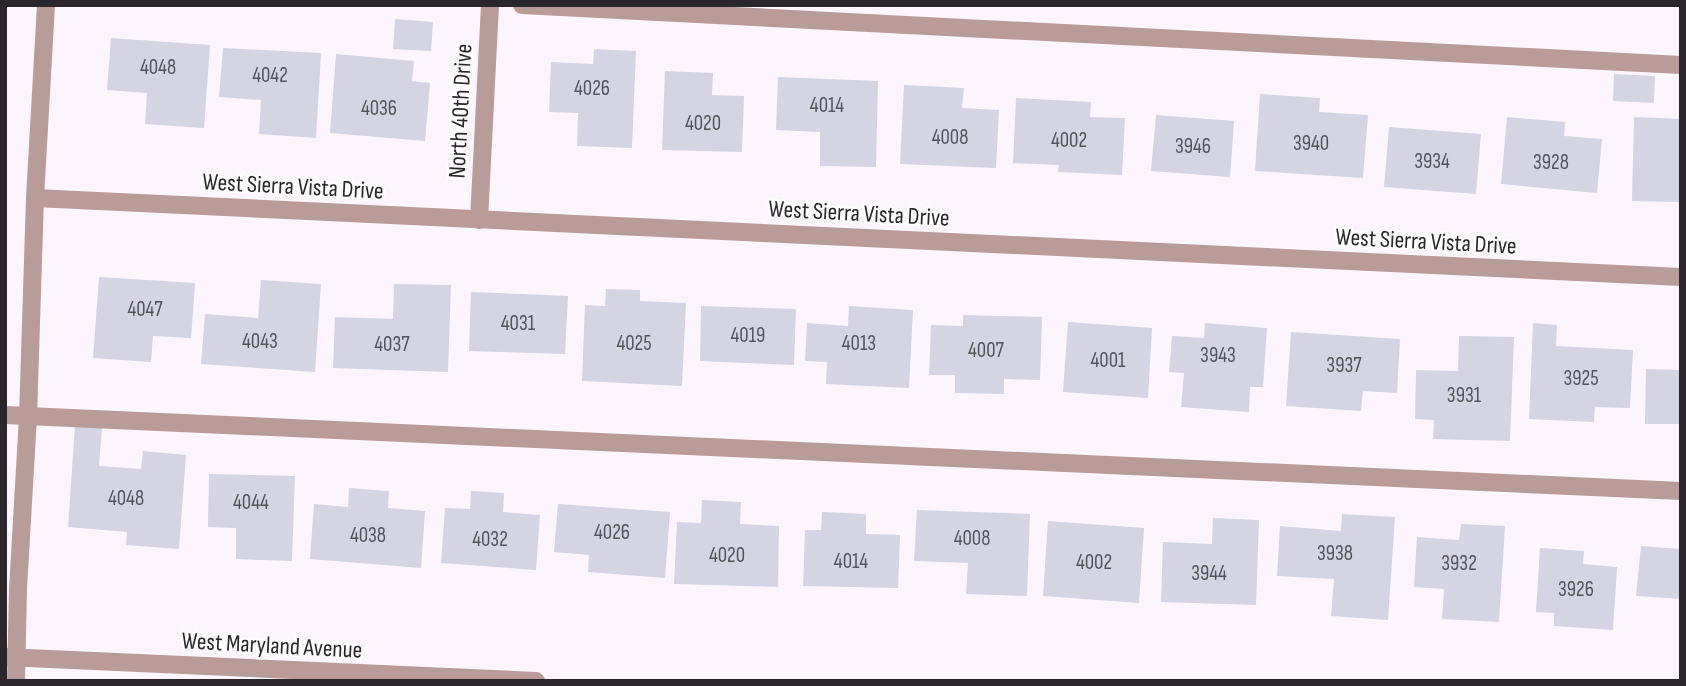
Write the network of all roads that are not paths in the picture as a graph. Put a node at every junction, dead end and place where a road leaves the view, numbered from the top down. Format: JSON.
{"nodes":[{"id":1,"x":46,"y":5,"type":"edge"},
{"id":2,"x":490,"y":5,"type":"edge"},
{"id":3,"x":522,"y":5,"type":"edge"},
{"id":4,"x":1681,"y":65,"type":"edge"},
{"id":5,"x":35,"y":198,"type":"junction"},
{"id":6,"x":479,"y":220,"type":"junction"},
{"id":7,"x":1681,"y":277,"type":"edge"},
{"id":8,"x":5,"y":415,"type":"edge"},
{"id":9,"x":28,"y":417,"type":"junction"},
{"id":10,"x":1681,"y":491,"type":"edge"},
{"id":11,"x":11,"y":657,"type":"edge"},
{"id":12,"x":16,"y":681,"type":"edge"},
{"id":13,"x":537,"y":681,"type":"edge"}],
"edges":[{"from":1,"to":5,"type":"street"},
{"from":2,"to":6,"type":"street","name":"North 40th Drive"},
{"from":3,"to":4,"type":"street"},
{"from":5,"to":6,"type":"street","name":"West Sierra Vista Drive"},
{"from":5,"to":9,"type":"street"},
{"from":6,"to":7,"type":"street","name":"West Sierra Vista Drive"},
{"from":8,"to":9,"type":"street"},
{"from":9,"to":10,"type":"street"},
{"from":9,"to":11,"type":"street"},
{"from":11,"to":12,"type":"street"},
{"from":11,"to":13,"type":"street","name":"West Maryland Avenue"}]}
